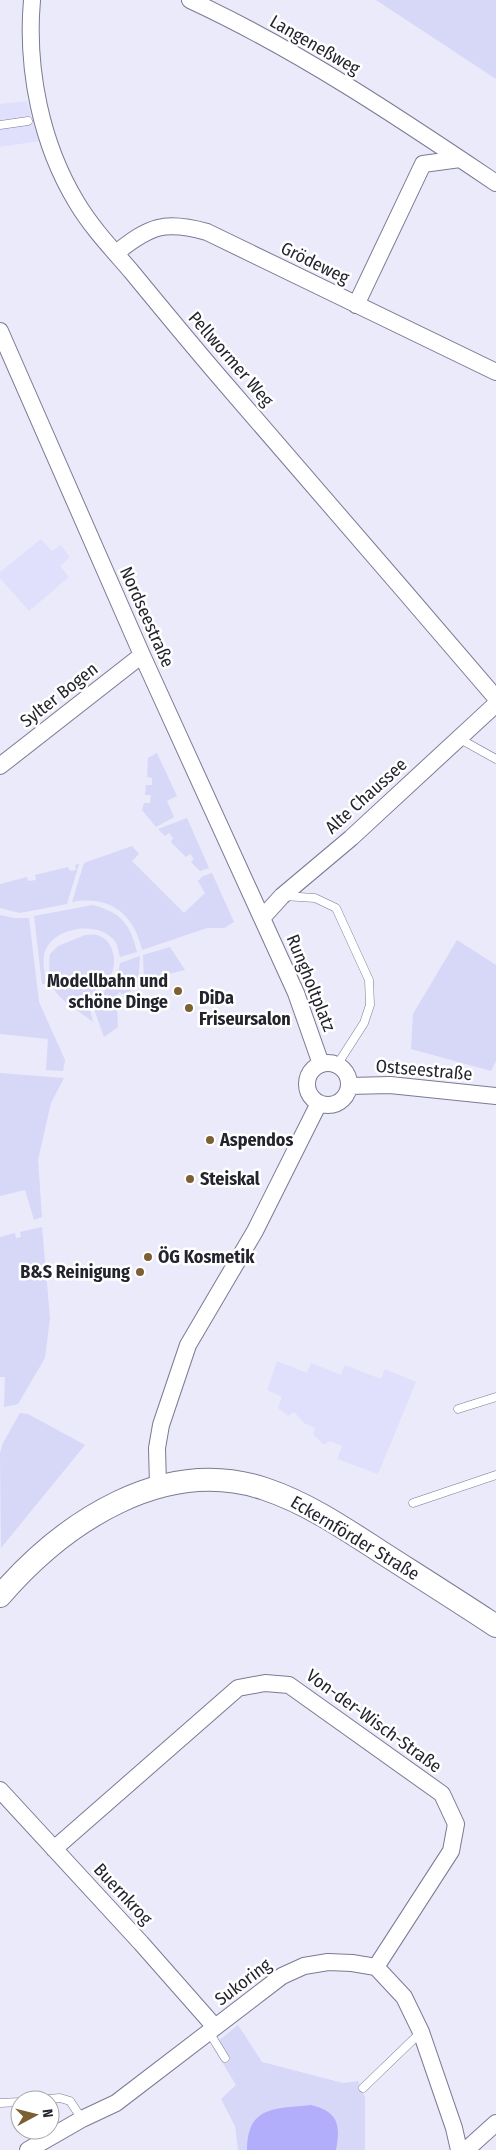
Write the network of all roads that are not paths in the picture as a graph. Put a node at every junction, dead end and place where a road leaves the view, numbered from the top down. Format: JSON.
{"nodes":[{"id":1,"x":32,"y":0,"type":"edge"},
{"id":2,"x":190,"y":0,"type":"edge"},
{"id":3,"x":28,"y":121,"type":"dead end"},
{"id":4,"x":0,"y":124,"type":"edge"},
{"id":5,"x":416,"y":131,"type":"junction"},
{"id":6,"x":460,"y":159,"type":"junction"},
{"id":7,"x":423,"y":164,"type":"junction"},
{"id":8,"x":496,"y":183,"type":"edge"},
{"id":9,"x":116,"y":253,"type":"junction"},
{"id":10,"x":356,"y":305,"type":"junction"},
{"id":11,"x":0,"y":331,"type":"edge"},
{"id":12,"x":5,"y":355,"type":"edge"},
{"id":13,"x":496,"y":372,"type":"edge"},
{"id":14,"x":142,"y":655,"type":"junction"},
{"id":15,"x":496,"y":698,"type":"edge"},
{"id":16,"x":496,"y":704,"type":"edge"},
{"id":17,"x":460,"y":739,"type":"junction"},
{"id":18,"x":496,"y":759,"type":"edge"},
{"id":19,"x":0,"y":766,"type":"edge"},
{"id":20,"x":282,"y":896,"type":"junction"},
{"id":21,"x":262,"y":918,"type":"junction"},
{"id":22,"x":329,"y":1065,"type":"junction"},
{"id":23,"x":349,"y":1086,"type":"junction"},
{"id":24,"x":496,"y":1096,"type":"edge"},
{"id":25,"x":319,"y":1103,"type":"junction"},
{"id":26,"x":496,"y":1397,"type":"edge"},
{"id":27,"x":458,"y":1409,"type":"dead end"},
{"id":28,"x":496,"y":1475,"type":"edge"},
{"id":29,"x":158,"y":1486,"type":"junction"},
{"id":30,"x":413,"y":1503,"type":"dead end"},
{"id":31,"x":0,"y":1596,"type":"edge"},
{"id":32,"x":496,"y":1626,"type":"edge"},
{"id":33,"x":0,"y":1790,"type":"edge"},
{"id":34,"x":54,"y":1849,"type":"junction"},
{"id":35,"x":376,"y":1967,"type":"junction"},
{"id":36,"x":212,"y":2030,"type":"junction"},
{"id":37,"x":421,"y":2032,"type":"junction"},
{"id":38,"x":225,"y":2058,"type":"dead end"},
{"id":39,"x":364,"y":2088,"type":"dead end"},
{"id":40,"x":60,"y":2098,"type":"edge"},
{"id":41,"x":82,"y":2119,"type":"junction"},
{"id":42,"x":496,"y":2123,"type":"edge"},
{"id":43,"x":28,"y":2150,"type":"edge"},
{"id":44,"x":459,"y":2150,"type":"edge"},
{"id":45,"x":466,"y":2150,"type":"edge"}],
"edges":[{"from":1,"to":9,"type":"street","name":"Pellwormer Weg"},
{"from":2,"to":5,"type":"street","name":"Langeneßweg"},
{"from":3,"to":4,"type":"lane"},
{"from":5,"to":6,"type":"street","name":"Langeneßweg"},
{"from":5,"to":7,"type":"street"},
{"from":6,"to":7,"type":"street"},
{"from":6,"to":8,"type":"street","name":"Langeneßweg"},
{"from":7,"to":10,"type":"street"},
{"from":9,"to":10,"type":"street","name":"Grödeweg"},
{"from":9,"to":15,"type":"street","name":"Pellwormer Weg"},
{"from":10,"to":13,"type":"street","name":"Grödeweg"},
{"from":11,"to":12,"type":"street","name":"Nordseestraße"},
{"from":12,"to":14,"type":"street","name":"Nordseestraße"},
{"from":14,"to":19,"type":"street","name":"Sylter Bogen"},
{"from":14,"to":21,"type":"street","name":"Nordseestraße"},
{"from":16,"to":17,"type":"street","name":"Alte Chaussee"},
{"from":17,"to":18,"type":"lane"},
{"from":17,"to":20,"type":"street","name":"Alte Chaussee"},
{"from":20,"to":21,"type":"street","name":"Alte Chaussee"},
{"from":20,"to":22,"type":"lane"},
{"from":21,"to":22,"type":"street","name":"Rungholtplatz"},
{"from":22,"to":23,"type":"street","name":"Rungholtplatz"},
{"from":22,"to":25,"type":"street"},
{"from":23,"to":24,"type":"street","name":"Ostseestraße"},
{"from":23,"to":25,"type":"street"},
{"from":25,"to":29,"type":"street"},
{"from":26,"to":27,"type":"lane"},
{"from":28,"to":30,"type":"lane"},
{"from":29,"to":31,"type":"street","name":"Eckernförder Straße"},
{"from":29,"to":32,"type":"street","name":"Eckernförder Straße"},
{"from":33,"to":34,"type":"street","name":"Buernkrog"},
{"from":34,"to":35,"type":"street","name":"Von-der-Wisch-Straße"},
{"from":34,"to":36,"type":"street","name":"Buernkrog"},
{"from":35,"to":36,"type":"street","name":"Sukoring"},
{"from":35,"to":37,"type":"street"},
{"from":36,"to":38,"type":"lane","name":"Buernkrog"},
{"from":36,"to":41,"type":"street","name":"Sukoring"},
{"from":37,"to":39,"type":"lane"},
{"from":37,"to":44,"type":"street"},
{"from":40,"to":41,"type":"lane"},
{"from":41,"to":43,"type":"street","name":"Sukoring"},
{"from":42,"to":45,"type":"street"}]}
